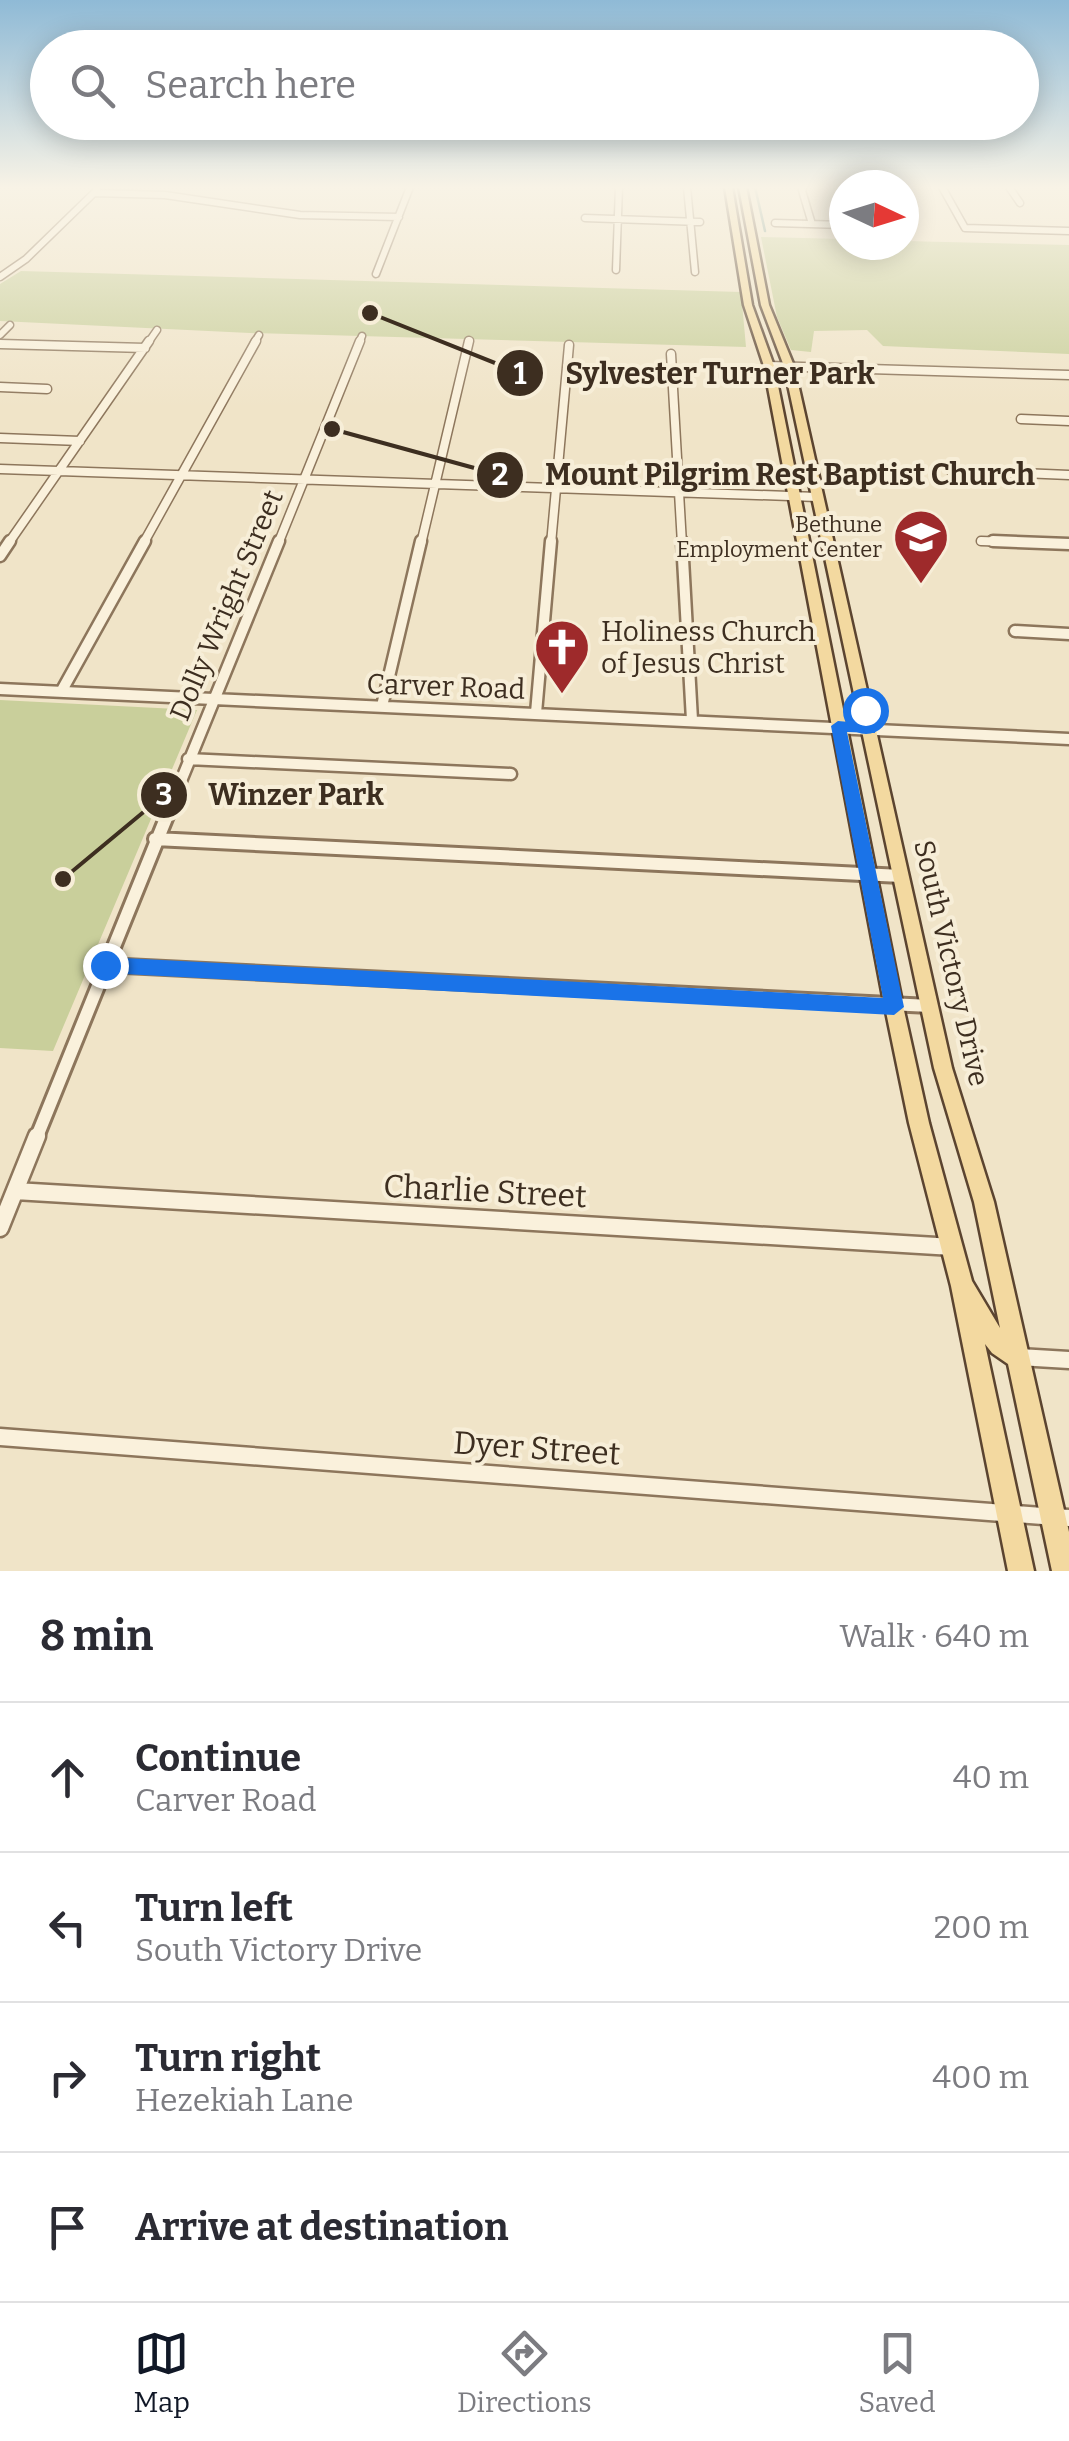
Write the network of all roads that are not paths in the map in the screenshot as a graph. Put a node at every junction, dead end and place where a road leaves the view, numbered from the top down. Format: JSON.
{"nodes":[{"id":1,"x":24,"y":260,"type":"edge"},
{"id":2,"x":382,"y":260,"type":"edge"},
{"id":3,"x":616,"y":260,"type":"edge"},
{"id":4,"x":695,"y":260,"type":"edge"},
{"id":5,"x":740,"y":260,"type":"edge"},
{"id":6,"x":756,"y":260,"type":"edge"},
{"id":7,"x":616,"y":270,"type":"dead end"},
{"id":8,"x":696,"y":272,"type":"dead end"},
{"id":9,"x":376,"y":274,"type":"dead end"},
{"id":10,"x":0,"y":277,"type":"edge"},
{"id":11,"x":745,"y":287,"type":"junction"},
{"id":12,"x":761,"y":287,"type":"junction"},
{"id":13,"x":10,"y":325,"type":"dead end"},
{"id":14,"x":157,"y":330,"type":"dead end"},
{"id":15,"x":0,"y":335,"type":"edge"},
{"id":16,"x":260,"y":335,"type":"dead end"},
{"id":17,"x":362,"y":336,"type":"dead end"},
{"id":18,"x":470,"y":341,"type":"dead end"},
{"id":19,"x":0,"y":344,"type":"edge"},
{"id":20,"x":569,"y":345,"type":"dead end"},
{"id":21,"x":145,"y":348,"type":"junction"},
{"id":22,"x":671,"y":354,"type":"dead end"},
{"id":23,"x":769,"y":366,"type":"junction"},
{"id":24,"x":789,"y":366,"type":"junction"},
{"id":25,"x":1066,"y":376,"type":"edge"},
{"id":26,"x":0,"y":387,"type":"edge"},
{"id":27,"x":47,"y":388,"type":"dead end"},
{"id":28,"x":1021,"y":419,"type":"dead end"},
{"id":29,"x":1069,"y":422,"type":"edge"},
{"id":30,"x":0,"y":438,"type":"edge"},
{"id":31,"x":80,"y":440,"type":"junction"},
{"id":32,"x":0,"y":468,"type":"edge"},
{"id":33,"x":60,"y":470,"type":"junction"},
{"id":34,"x":950,"y":470,"type":"dead end"},
{"id":35,"x":181,"y":476,"type":"junction"},
{"id":36,"x":1069,"y":476,"type":"edge"},
{"id":37,"x":305,"y":480,"type":"junction"},
{"id":38,"x":435,"y":484,"type":"junction"},
{"id":39,"x":557,"y":488,"type":"junction"},
{"id":40,"x":678,"y":493,"type":"junction"},
{"id":41,"x":792,"y":496,"type":"junction"},
{"id":42,"x":818,"y":497,"type":"junction"},
{"id":43,"x":981,"y":541,"type":"dead end"},
{"id":44,"x":1069,"y":544,"type":"edge"},
{"id":45,"x":0,"y":556,"type":"edge"},
{"id":46,"x":812,"y":595,"type":"junction"},
{"id":47,"x":840,"y":596,"type":"junction"},
{"id":48,"x":1015,"y":631,"type":"dead end"},
{"id":49,"x":1069,"y":634,"type":"edge"},
{"id":50,"x":0,"y":690,"type":"edge"},
{"id":51,"x":61,"y":692,"type":"junction"},
{"id":52,"x":214,"y":698,"type":"junction"},
{"id":53,"x":382,"y":706,"type":"junction"},
{"id":54,"x":536,"y":713,"type":"junction"},
{"id":55,"x":692,"y":720,"type":"junction"},
{"id":56,"x":838,"y":726,"type":"junction"},
{"id":57,"x":870,"y":729,"type":"junction"},
{"id":58,"x":1069,"y":739,"type":"edge"},
{"id":59,"x":188,"y":759,"type":"junction"},
{"id":60,"x":511,"y":774,"type":"dead end"},
{"id":61,"x":156,"y":839,"type":"junction"},
{"id":62,"x":868,"y":874,"type":"junction"},
{"id":63,"x":901,"y":876,"type":"junction"},
{"id":64,"x":105,"y":965,"type":"junction"},
{"id":65,"x":930,"y":1006,"type":"junction"},
{"id":66,"x":894,"y":1007,"type":"junction"},
{"id":67,"x":15,"y":1190,"type":"junction"},
{"id":68,"x":0,"y":1228,"type":"edge"},
{"id":69,"x":952,"y":1247,"type":"junction"},
{"id":70,"x":962,"y":1286,"type":"junction"},
{"id":71,"x":1019,"y":1356,"type":"junction"},
{"id":72,"x":1069,"y":1360,"type":"edge"},
{"id":73,"x":0,"y":1437,"type":"edge"},
{"id":74,"x":1010,"y":1514,"type":"junction"},
{"id":75,"x":1061,"y":1517,"type":"edge"},
{"id":76,"x":1022,"y":1571,"type":"edge"},
{"id":77,"x":1066,"y":1571,"type":"edge"}],
"edges":[{"from":1,"to":10,"type":"street"},
{"from":2,"to":9,"type":"street"},
{"from":3,"to":7,"type":"street"},
{"from":4,"to":8,"type":"street"},
{"from":5,"to":11,"type":"main road"},
{"from":6,"to":12,"type":"main road","name":"South Victory Drive"},
{"from":11,"to":12,"type":"main road"},
{"from":11,"to":23,"type":"main road"},
{"from":12,"to":24,"type":"main road","name":"South Victory Drive"},
{"from":13,"to":15,"type":"street"},
{"from":14,"to":21,"type":"street"},
{"from":16,"to":35,"type":"street"},
{"from":17,"to":37,"type":"street","name":"Dolly Wright Street"},
{"from":18,"to":38,"type":"street"},
{"from":19,"to":21,"type":"street"},
{"from":20,"to":39,"type":"street"},
{"from":21,"to":31,"type":"street"},
{"from":22,"to":40,"type":"street"},
{"from":23,"to":24,"type":"street"},
{"from":23,"to":41,"type":"main road"},
{"from":24,"to":25,"type":"street"},
{"from":24,"to":42,"type":"main road","name":"South Victory Drive"},
{"from":26,"to":27,"type":"street"},
{"from":28,"to":29,"type":"street"},
{"from":30,"to":31,"type":"street"},
{"from":31,"to":33,"type":"street"},
{"from":32,"to":33,"type":"street"},
{"from":33,"to":35,"type":"street"},
{"from":33,"to":45,"type":"street"},
{"from":34,"to":36,"type":"street"},
{"from":35,"to":37,"type":"street"},
{"from":35,"to":51,"type":"street"},
{"from":37,"to":38,"type":"street"},
{"from":37,"to":52,"type":"street","name":"Dolly Wright Street"},
{"from":38,"to":39,"type":"street"},
{"from":38,"to":53,"type":"street"},
{"from":39,"to":40,"type":"street"},
{"from":39,"to":54,"type":"street"},
{"from":40,"to":41,"type":"street"},
{"from":40,"to":55,"type":"street"},
{"from":41,"to":42,"type":"street"},
{"from":41,"to":46,"type":"main road"},
{"from":42,"to":47,"type":"main road","name":"South Victory Drive"},
{"from":43,"to":44,"type":"street"},
{"from":46,"to":47,"type":"main road"},
{"from":46,"to":56,"type":"main road"},
{"from":47,"to":57,"type":"main road","name":"South Victory Drive"},
{"from":48,"to":49,"type":"street"},
{"from":50,"to":51,"type":"street","name":"Carver Road"},
{"from":51,"to":52,"type":"street","name":"Carver Road"},
{"from":52,"to":53,"type":"street","name":"Carver Road"},
{"from":52,"to":59,"type":"street","name":"Dolly Wright Street"},
{"from":53,"to":54,"type":"street","name":"Carver Road"},
{"from":54,"to":55,"type":"street","name":"Carver Road"},
{"from":55,"to":56,"type":"street","name":"Carver Road"},
{"from":56,"to":57,"type":"street","name":"Carver Road"},
{"from":56,"to":62,"type":"main road"},
{"from":57,"to":58,"type":"street","name":"Carver Road"},
{"from":57,"to":63,"type":"main road","name":"South Victory Drive"},
{"from":59,"to":60,"type":"street"},
{"from":59,"to":61,"type":"street","name":"Dolly Wright Street"},
{"from":61,"to":62,"type":"street"},
{"from":61,"to":64,"type":"street","name":"Dolly Wright Street"},
{"from":62,"to":63,"type":"street"},
{"from":62,"to":66,"type":"main road"},
{"from":63,"to":65,"type":"main road","name":"South Victory Drive"},
{"from":64,"to":66,"type":"street"},
{"from":64,"to":67,"type":"street","name":"Dolly Wright Street"},
{"from":65,"to":66,"type":"street"},
{"from":65,"to":71,"type":"main road","name":"South Victory Drive"},
{"from":66,"to":69,"type":"main road"},
{"from":67,"to":68,"type":"street","name":"Dolly Wright Street"},
{"from":67,"to":69,"type":"street","name":"Charlie Street"},
{"from":69,"to":70,"type":"main road"},
{"from":70,"to":71,"type":"main road"},
{"from":70,"to":74,"type":"main road"},
{"from":71,"to":72,"type":"street"},
{"from":71,"to":75,"type":"main road","name":"South Victory Drive"},
{"from":73,"to":74,"type":"street","name":"Dyer Street"},
{"from":74,"to":75,"type":"street","name":"Dyer Street"},
{"from":74,"to":76,"type":"main road"},
{"from":75,"to":77,"type":"main road","name":"South Victory Drive"}]}
